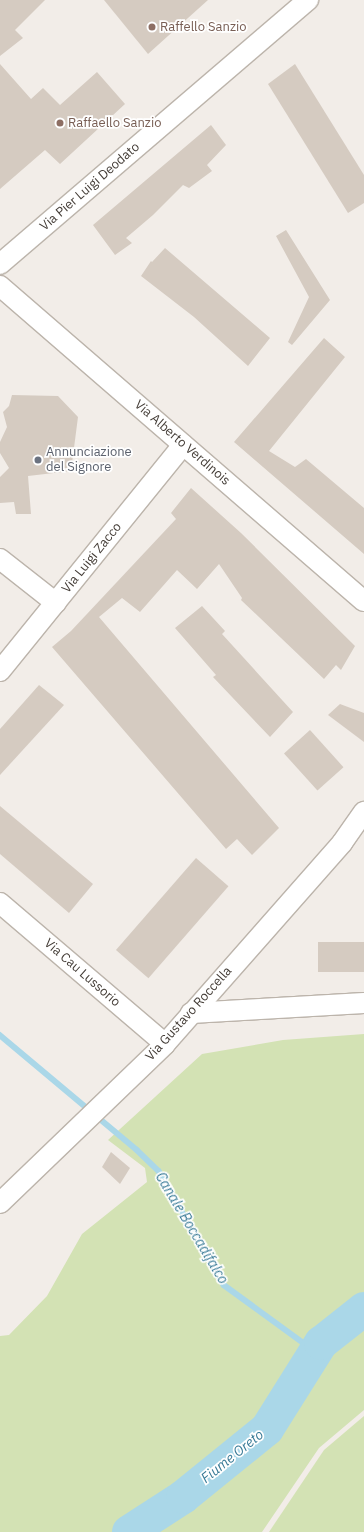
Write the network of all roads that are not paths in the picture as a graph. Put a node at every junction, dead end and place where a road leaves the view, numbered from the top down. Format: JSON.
{"nodes":[{"id":1,"x":308,"y":0,"type":"edge"},
{"id":2,"x":0,"y":264,"type":"edge"},
{"id":3,"x":0,"y":286,"type":"edge"},
{"id":4,"x":183,"y":445,"type":"junction"},
{"id":5,"x":0,"y":559,"type":"edge"},
{"id":6,"x":364,"y":601,"type":"edge"},
{"id":7,"x":56,"y":603,"type":"junction"},
{"id":8,"x":0,"y":671,"type":"edge"},
{"id":9,"x":364,"y":812,"type":"edge"},
{"id":10,"x":0,"y":903,"type":"edge"},
{"id":11,"x":364,"y":1003,"type":"edge"},
{"id":12,"x":191,"y":1013,"type":"junction"},
{"id":13,"x":165,"y":1044,"type":"junction"},
{"id":14,"x":0,"y":1203,"type":"edge"}],
"edges":[{"from":1,"to":2,"type":"street","name":"Via Pier Luigi Deodato"},
{"from":3,"to":4,"type":"street","name":"Via Alberto Verdinois"},
{"from":4,"to":6,"type":"street","name":"Via Alberto Verdinois"},
{"from":4,"to":7,"type":"street","name":"Via Luigi Zacco"},
{"from":5,"to":7,"type":"street"},
{"from":7,"to":8,"type":"street","name":"Via Luigi Zacco"},
{"from":9,"to":12,"type":"street","name":"Via Gustavo Roccella"},
{"from":10,"to":13,"type":"street","name":"Via Cau Lussorio"},
{"from":11,"to":12,"type":"street"},
{"from":12,"to":13,"type":"street","name":"Via Gustavo Roccella"},
{"from":13,"to":14,"type":"street","name":"Via Gustavo Roccella"}]}
